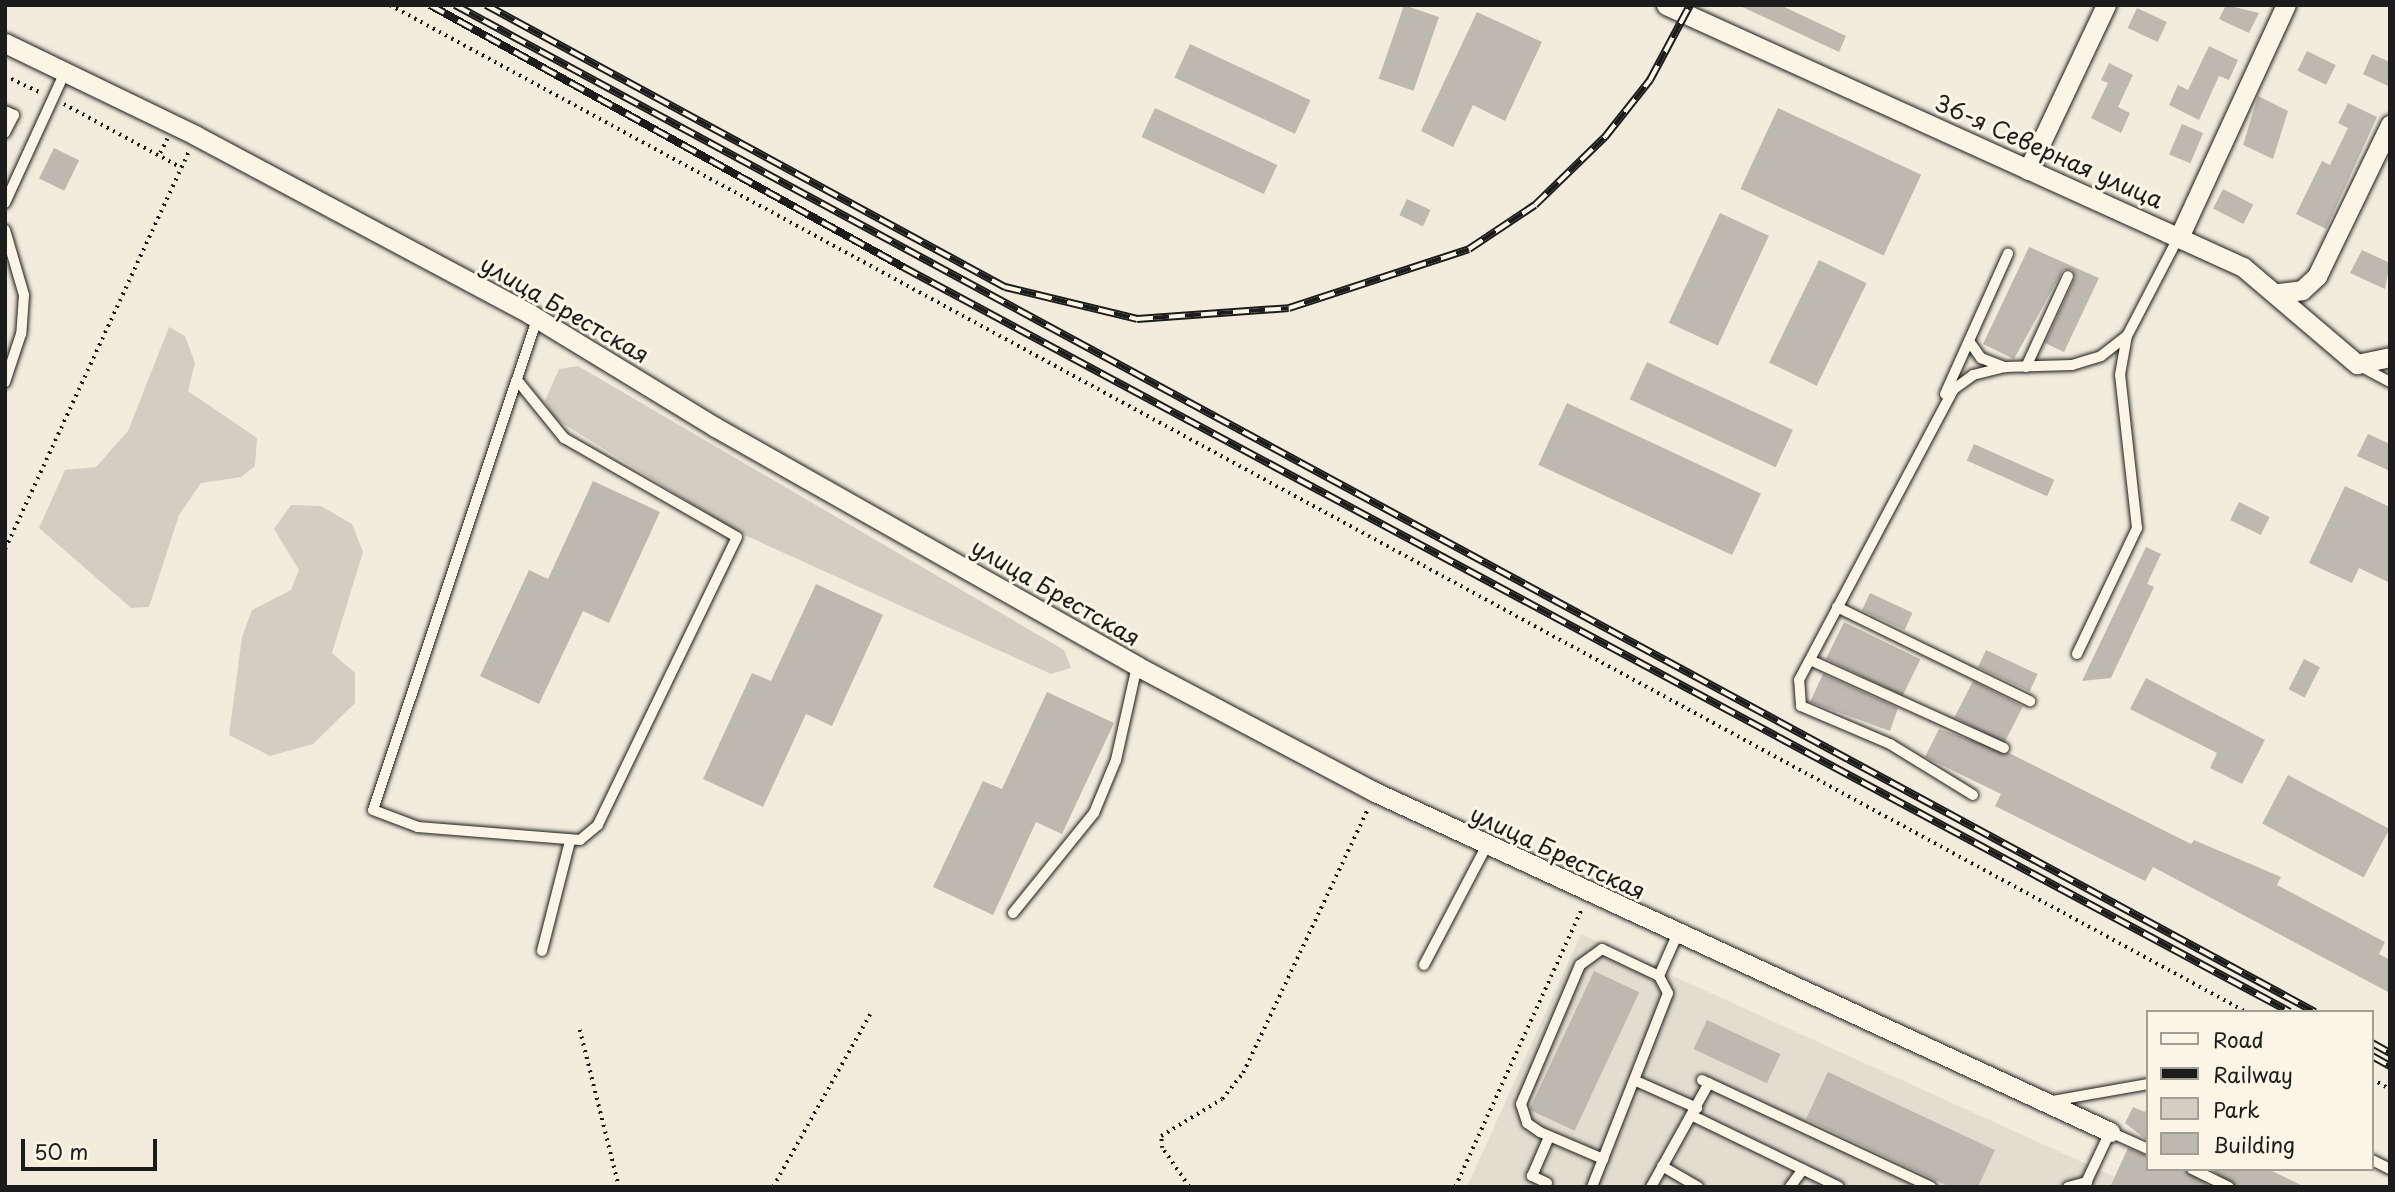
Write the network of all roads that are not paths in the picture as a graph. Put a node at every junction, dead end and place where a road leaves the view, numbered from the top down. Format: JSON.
{"nodes":[{"id":1,"x":1666,"y":5,"type":"edge"},
{"id":2,"x":2106,"y":5,"type":"edge"},
{"id":3,"x":2286,"y":5,"type":"edge"},
{"id":4,"x":5,"y":43,"type":"edge"},
{"id":5,"x":65,"y":72,"type":"junction"},
{"id":6,"x":5,"y":111,"type":"edge"},
{"id":7,"x":2390,"y":125,"type":"edge"},
{"id":8,"x":5,"y":133,"type":"edge"},
{"id":9,"x":2028,"y":170,"type":"junction"},
{"id":10,"x":5,"y":203,"type":"edge"},
{"id":11,"x":5,"y":230,"type":"edge"},
{"id":12,"x":2180,"y":235,"type":"junction"},
{"id":13,"x":5,"y":239,"type":"edge"},
{"id":14,"x":13,"y":248,"type":"junction"},
{"id":15,"x":2008,"y":254,"type":"dead end"},
{"id":16,"x":2068,"y":276,"type":"dead end"},
{"id":17,"x":2279,"y":293,"type":"junction"},
{"id":18,"x":537,"y":318,"type":"junction"},
{"id":19,"x":2127,"y":336,"type":"junction"},
{"id":20,"x":1969,"y":341,"type":"junction"},
{"id":21,"x":2390,"y":357,"type":"edge"},
{"id":22,"x":2357,"y":364,"type":"junction"},
{"id":23,"x":2005,"y":367,"type":"junction"},
{"id":24,"x":2026,"y":367,"type":"junction"},
{"id":25,"x":517,"y":380,"type":"junction"},
{"id":26,"x":5,"y":382,"type":"edge"},
{"id":27,"x":2390,"y":382,"type":"edge"},
{"id":28,"x":1939,"y":407,"type":"junction"},
{"id":29,"x":1837,"y":607,"type":"junction"},
{"id":30,"x":2077,"y":654,"type":"dead end"},
{"id":31,"x":1810,"y":660,"type":"junction"},
{"id":32,"x":1137,"y":666,"type":"junction"},
{"id":33,"x":2030,"y":701,"type":"dead end"},
{"id":34,"x":2004,"y":748,"type":"dead end"},
{"id":35,"x":1973,"y":795,"type":"dead end"},
{"id":36,"x":570,"y":841,"type":"junction"},
{"id":37,"x":1487,"y":845,"type":"junction"},
{"id":38,"x":1013,"y":914,"type":"dead end"},
{"id":39,"x":1677,"y":934,"type":"junction"},
{"id":40,"x":542,"y":951,"type":"dead end"},
{"id":41,"x":1424,"y":965,"type":"dead end"},
{"id":42,"x":1659,"y":976,"type":"junction"},
{"id":43,"x":1636,"y":1081,"type":"junction"},
{"id":44,"x":2146,"y":1084,"type":"edge"},
{"id":45,"x":2034,"y":1098,"type":"junction"},
{"id":46,"x":1695,"y":1112,"type":"junction"},
{"id":47,"x":2110,"y":1132,"type":"junction"},
{"id":48,"x":1549,"y":1137,"type":"junction"},
{"id":49,"x":2146,"y":1148,"type":"edge"},
{"id":50,"x":1603,"y":1159,"type":"junction"},
{"id":51,"x":2374,"y":1161,"type":"edge"},
{"id":52,"x":1662,"y":1166,"type":"junction"},
{"id":53,"x":1803,"y":1169,"type":"junction"},
{"id":54,"x":2390,"y":1169,"type":"edge"},
{"id":55,"x":2196,"y":1171,"type":"edge"},
{"id":56,"x":1548,"y":1182,"type":"dead end"},
{"id":57,"x":2086,"y":1184,"type":"edge"},
{"id":58,"x":1592,"y":1187,"type":"edge"},
{"id":59,"x":1651,"y":1187,"type":"edge"},
{"id":60,"x":1699,"y":1187,"type":"edge"},
{"id":61,"x":1790,"y":1187,"type":"edge"},
{"id":62,"x":1839,"y":1187,"type":"edge"},
{"id":63,"x":1931,"y":1187,"type":"edge"},
{"id":64,"x":2068,"y":1187,"type":"edge"},
{"id":65,"x":2229,"y":1187,"type":"edge"}],
"edges":[{"from":1,"to":9,"type":"street","name":"36-я Северная улица"},
{"from":2,"to":9,"type":"street"},
{"from":3,"to":12,"type":"street"},
{"from":4,"to":5,"type":"street","name":"улица Брестская"},
{"from":5,"to":10,"type":"lane"},
{"from":5,"to":18,"type":"street","name":"улица Брестская"},
{"from":6,"to":8,"type":"lane"},
{"from":7,"to":17,"type":"street"},
{"from":9,"to":12,"type":"street","name":"36-я Северная улица"},
{"from":11,"to":14,"type":"lane"},
{"from":12,"to":17,"type":"street","name":"36-я Северная улица"},
{"from":12,"to":19,"type":"lane"},
{"from":13,"to":14,"type":"lane"},
{"from":14,"to":26,"type":"lane"},
{"from":15,"to":20,"type":"lane"},
{"from":16,"to":24,"type":"lane"},
{"from":17,"to":22,"type":"street","name":"36-я Северная улица"},
{"from":18,"to":25,"type":"lane"},
{"from":18,"to":32,"type":"street","name":"улица Брестская"},
{"from":19,"to":24,"type":"lane"},
{"from":19,"to":30,"type":"lane"},
{"from":20,"to":23,"type":"lane"},
{"from":20,"to":28,"type":"lane"},
{"from":21,"to":22,"type":"street"},
{"from":22,"to":27,"type":"lane"},
{"from":23,"to":24,"type":"lane"},
{"from":23,"to":28,"type":"lane"},
{"from":25,"to":36,"type":"lane"},
{"from":25,"to":36,"type":"lane"},
{"from":28,"to":29,"type":"lane"},
{"from":29,"to":31,"type":"lane"},
{"from":29,"to":33,"type":"lane"},
{"from":31,"to":34,"type":"lane"},
{"from":31,"to":35,"type":"lane"},
{"from":32,"to":37,"type":"street","name":"улица Брестская"},
{"from":32,"to":38,"type":"lane"},
{"from":36,"to":40,"type":"lane"},
{"from":37,"to":39,"type":"street","name":"улица Брестская"},
{"from":37,"to":41,"type":"lane"},
{"from":39,"to":42,"type":"lane"},
{"from":39,"to":45,"type":"street","name":"улица Брестская"},
{"from":42,"to":43,"type":"lane"},
{"from":42,"to":48,"type":"lane"},
{"from":43,"to":46,"type":"lane"},
{"from":43,"to":50,"type":"lane"},
{"from":44,"to":45,"type":"lane"},
{"from":45,"to":47,"type":"street","name":"улица Брестская"},
{"from":46,"to":52,"type":"lane"},
{"from":46,"to":53,"type":"lane"},
{"from":46,"to":63,"type":"lane"},
{"from":47,"to":49,"type":"lane"},
{"from":47,"to":57,"type":"lane"},
{"from":48,"to":50,"type":"lane"},
{"from":48,"to":56,"type":"lane"},
{"from":50,"to":58,"type":"lane"},
{"from":51,"to":54,"type":"lane"},
{"from":52,"to":59,"type":"lane"},
{"from":52,"to":60,"type":"lane"},
{"from":53,"to":61,"type":"lane"},
{"from":53,"to":62,"type":"lane"},
{"from":55,"to":65,"type":"lane"},
{"from":57,"to":64,"type":"lane"}]}
